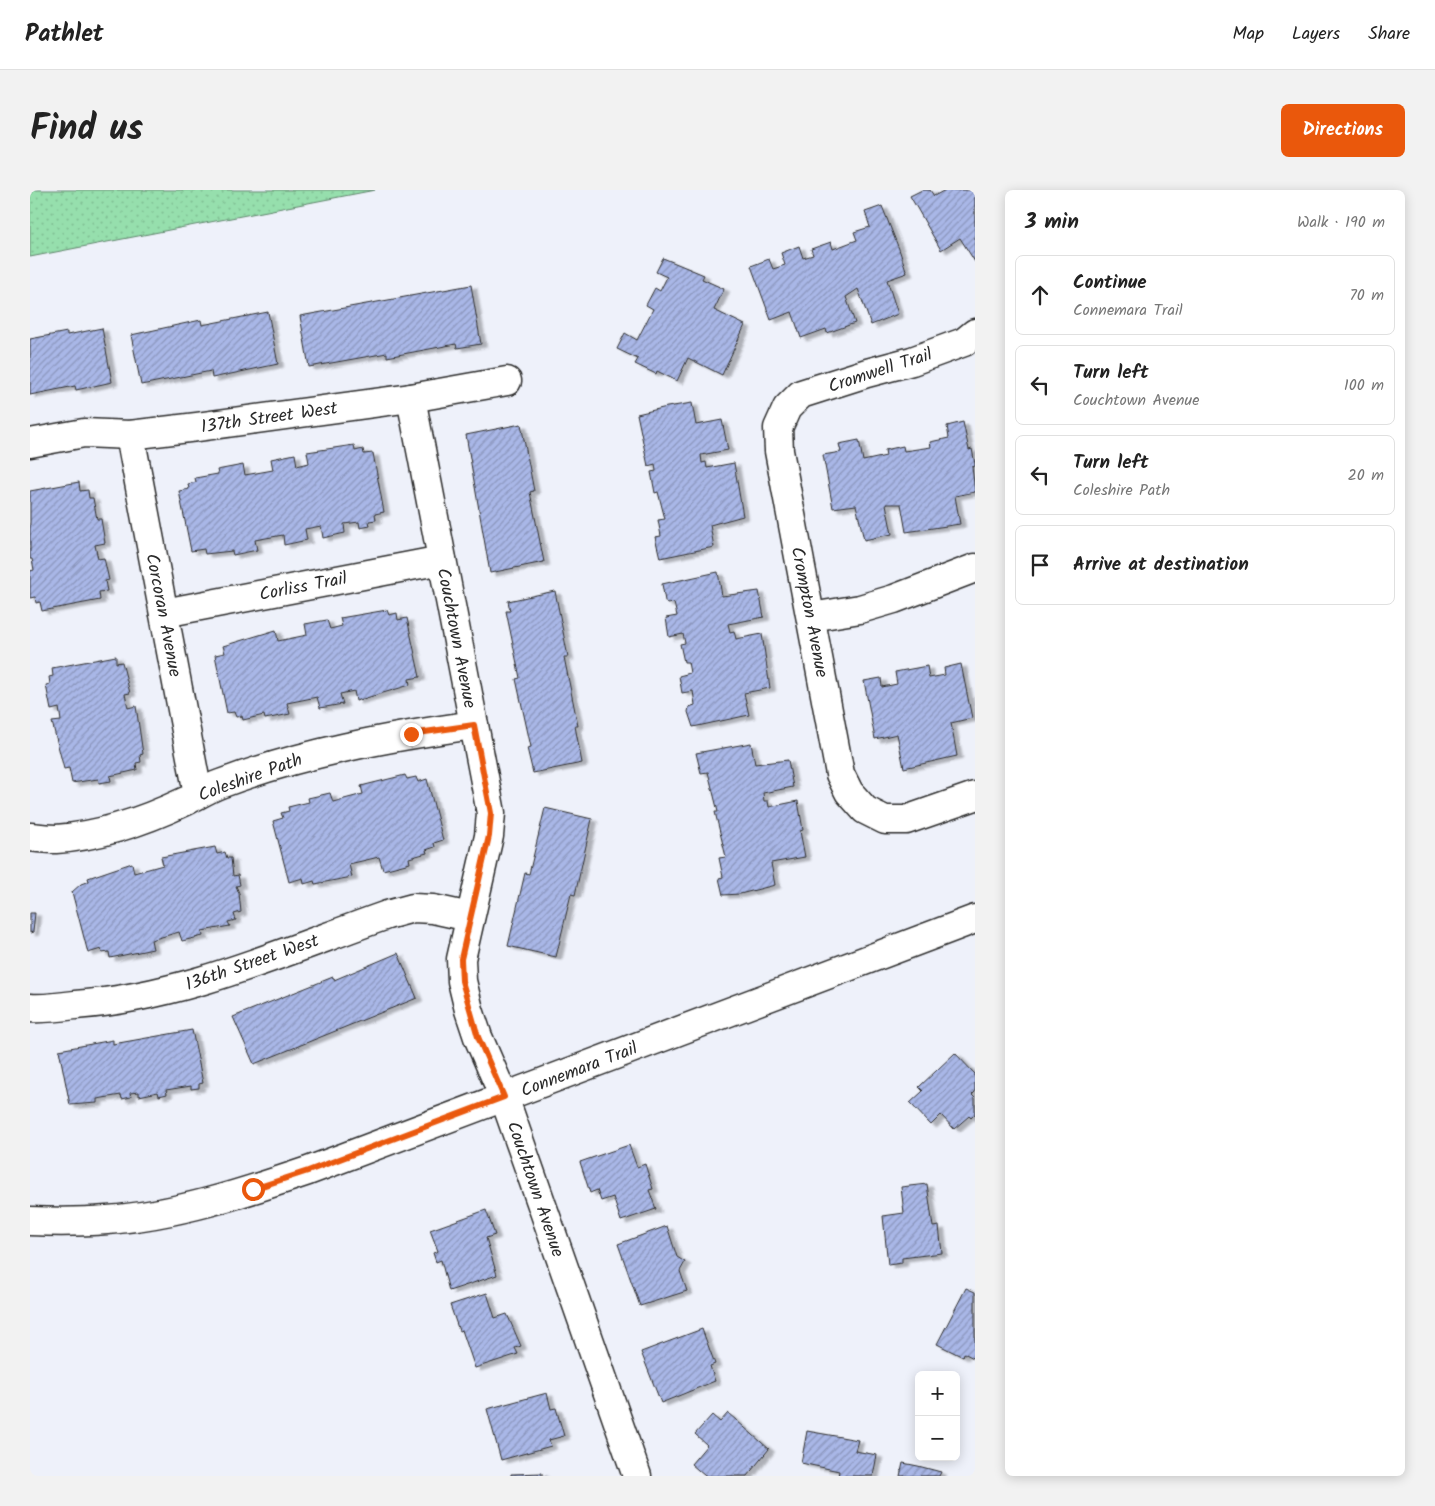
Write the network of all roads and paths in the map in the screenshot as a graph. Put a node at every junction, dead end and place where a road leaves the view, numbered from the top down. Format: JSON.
{"nodes":[{"id":1,"x":975,"y":333,"type":"edge"},
{"id":2,"x":507,"y":381,"type":"dead end"},
{"id":3,"x":411,"y":398,"type":"junction"},
{"id":4,"x":787,"y":408,"type":"joint"},
{"id":5,"x":130,"y":435,"type":"junction"},
{"id":6,"x":30,"y":443,"type":"edge"},
{"id":7,"x":442,"y":560,"type":"junction"},
{"id":8,"x":975,"y":568,"type":"edge"},
{"id":9,"x":164,"y":612,"type":"junction"},
{"id":10,"x":811,"y":617,"type":"junction"},
{"id":11,"x":474,"y":725,"type":"junction"},
{"id":12,"x":198,"y":794,"type":"junction"},
{"id":13,"x":975,"y":796,"type":"edge"},
{"id":14,"x":30,"y":837,"type":"edge"},
{"id":15,"x":470,"y":917,"type":"junction"},
{"id":16,"x":975,"y":918,"type":"edge"},
{"id":17,"x":30,"y":1008,"type":"edge"},
{"id":18,"x":504,"y":1097,"type":"junction"},
{"id":19,"x":30,"y":1221,"type":"edge"},
{"id":20,"x":637,"y":1476,"type":"edge"}],
"edges":[{"from":1,"to":4,"type":"street","name":"Cromwell Trail"},
{"from":2,"to":3,"type":"street","name":"137th Street West"},
{"from":3,"to":5,"type":"street","name":"137th Street West"},
{"from":3,"to":7,"type":"street","name":"Couchtown Avenue"},
{"from":4,"to":10,"type":"street","name":"Crompton Avenue"},
{"from":5,"to":6,"type":"street","name":"137th Street West"},
{"from":5,"to":9,"type":"street","name":"Corcoran Avenue"},
{"from":7,"to":9,"type":"street","name":"Corliss Trail"},
{"from":7,"to":11,"type":"street","name":"Couchtown Avenue"},
{"from":8,"to":10,"type":"street"},
{"from":9,"to":12,"type":"street","name":"Corcoran Avenue"},
{"from":10,"to":13,"type":"street","name":"Crompton Avenue"},
{"from":11,"to":12,"type":"street","name":"Coleshire Path"},
{"from":11,"to":15,"type":"street","name":"Couchtown Avenue"},
{"from":12,"to":14,"type":"street","name":"Coleshire Path"},
{"from":15,"to":17,"type":"street","name":"136th Street West"},
{"from":15,"to":18,"type":"street","name":"Couchtown Avenue"},
{"from":16,"to":18,"type":"street","name":"Connemara Trail"},
{"from":18,"to":19,"type":"street","name":"Connemara Trail"},
{"from":18,"to":20,"type":"street","name":"Couchtown Avenue"}]}
